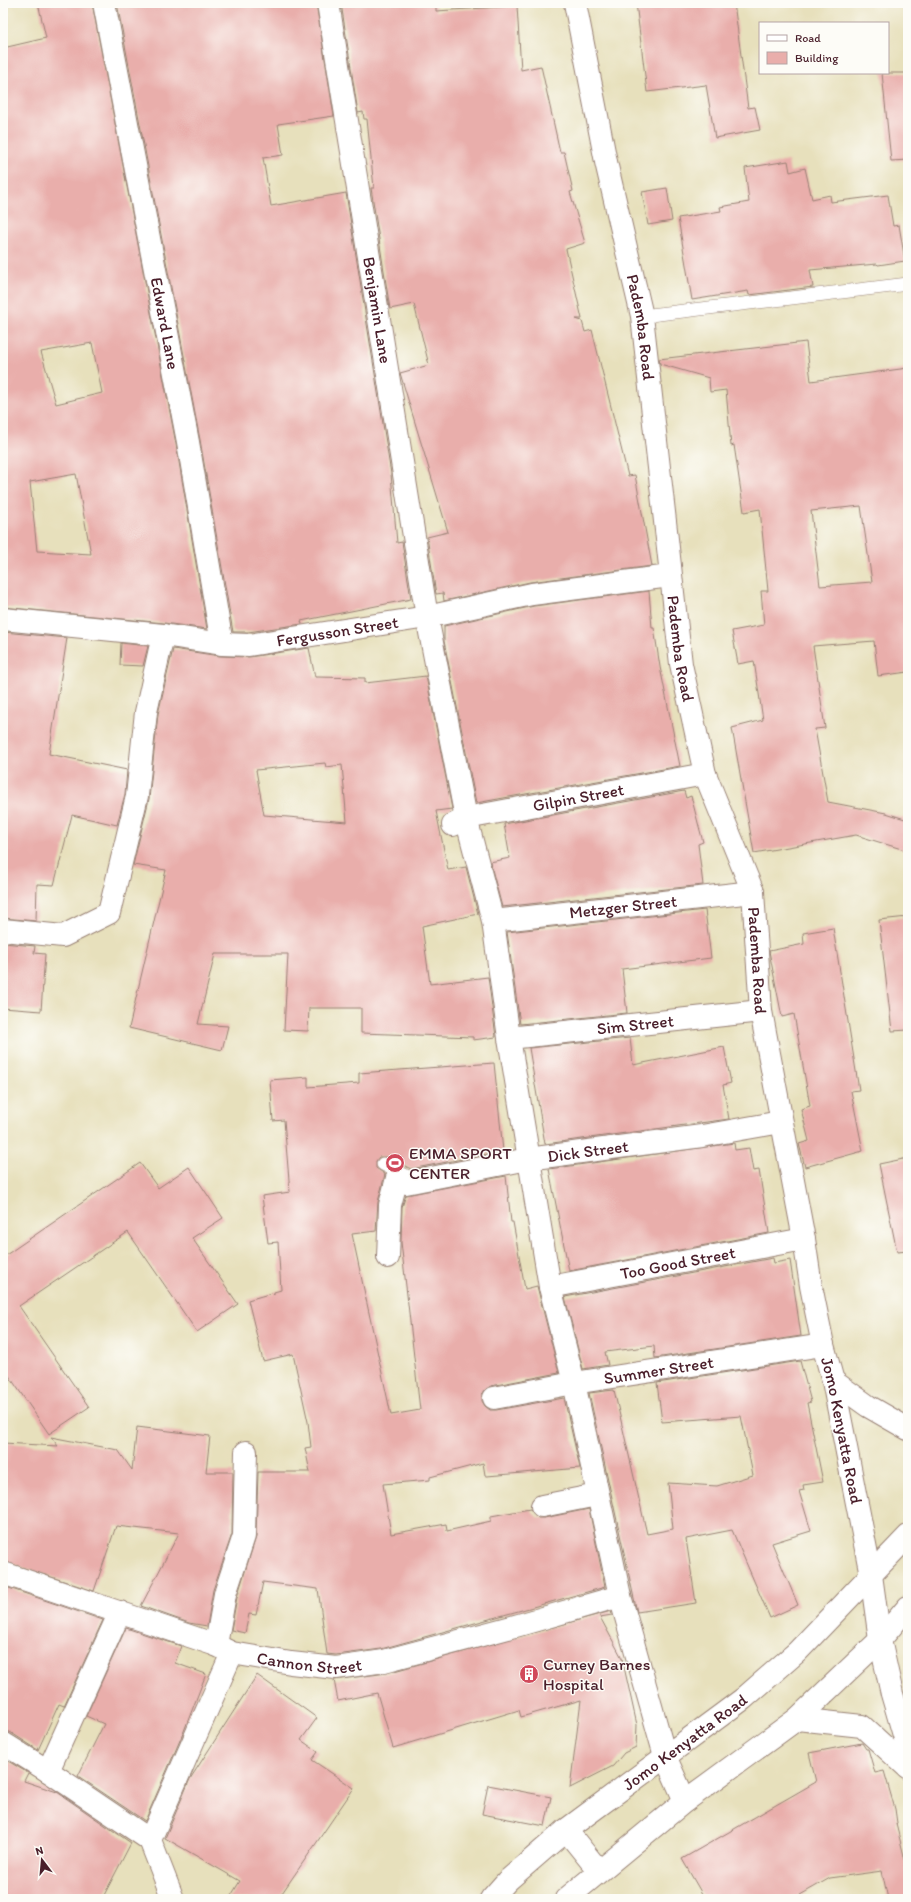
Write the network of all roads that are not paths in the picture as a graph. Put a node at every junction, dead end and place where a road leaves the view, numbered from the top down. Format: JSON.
{"nodes":[{"id":1,"x":104,"y":3,"type":"edge"},
{"id":2,"x":328,"y":3,"type":"edge"},
{"id":3,"x":575,"y":3,"type":"edge"},
{"id":4,"x":908,"y":284,"type":"edge"},
{"id":5,"x":642,"y":316,"type":"junction"},
{"id":6,"x":670,"y":576,"type":"junction"},
{"id":7,"x":427,"y":617,"type":"junction"},
{"id":8,"x":3,"y":619,"type":"edge"},
{"id":9,"x":162,"y":635,"type":"junction"},
{"id":10,"x":222,"y":644,"type":"junction"},
{"id":11,"x":705,"y":774,"type":"junction"},
{"id":12,"x":460,"y":822,"type":"junction"},
{"id":13,"x":753,"y":892,"type":"junction"},
{"id":14,"x":493,"y":921,"type":"junction"},
{"id":15,"x":3,"y":930,"type":"edge"},
{"id":16,"x":761,"y":1011,"type":"junction"},
{"id":17,"x":509,"y":1038,"type":"junction"},
{"id":18,"x":781,"y":1122,"type":"junction"},
{"id":19,"x":528,"y":1159,"type":"junction"},
{"id":20,"x":804,"y":1239,"type":"junction"},
{"id":21,"x":388,"y":1256,"type":"dead end"},
{"id":22,"x":811,"y":1286,"type":"joint"},
{"id":23,"x":550,"y":1287,"type":"junction"},
{"id":24,"x":823,"y":1345,"type":"junction"},
{"id":25,"x":832,"y":1381,"type":"junction"},
{"id":26,"x":574,"y":1383,"type":"junction"},
{"id":27,"x":494,"y":1398,"type":"dead end"},
{"id":28,"x":908,"y":1429,"type":"edge"},
{"id":29,"x":246,"y":1452,"type":"dead end"},
{"id":30,"x":597,"y":1495,"type":"junction"},
{"id":31,"x":542,"y":1506,"type":"dead end"},
{"id":32,"x":908,"y":1536,"type":"edge"},
{"id":33,"x":3,"y":1573,"type":"edge"},
{"id":34,"x":871,"y":1575,"type":"junction"},
{"id":35,"x":620,"y":1596,"type":"junction"},
{"id":36,"x":908,"y":1607,"type":"edge"},
{"id":37,"x":120,"y":1612,"type":"junction"},
{"id":38,"x":880,"y":1640,"type":"junction"},
{"id":39,"x":224,"y":1649,"type":"junction"},
{"id":40,"x":797,"y":1719,"type":"junction"},
{"id":41,"x":3,"y":1743,"type":"edge"},
{"id":42,"x":908,"y":1749,"type":"edge"},
{"id":43,"x":665,"y":1756,"type":"junction"},
{"id":44,"x":908,"y":1768,"type":"edge"},
{"id":45,"x":48,"y":1771,"type":"junction"},
{"id":46,"x":685,"y":1801,"type":"junction"},
{"id":47,"x":566,"y":1830,"type":"junction"},
{"id":48,"x":150,"y":1840,"type":"junction"},
{"id":49,"x":599,"y":1871,"type":"junction"},
{"id":50,"x":173,"y":1899,"type":"edge"},
{"id":51,"x":491,"y":1899,"type":"edge"},
{"id":52,"x":566,"y":1899,"type":"edge"}],
"edges":[{"from":1,"to":10,"type":"street","name":"Edward Lane"},
{"from":2,"to":7,"type":"street","name":"Benjamin Lane"},
{"from":3,"to":5,"type":"street","name":"Pademba Road"},
{"from":4,"to":5,"type":"lane"},
{"from":5,"to":6,"type":"street","name":"Pademba Road"},
{"from":6,"to":7,"type":"street","name":"Fergusson Street"},
{"from":6,"to":11,"type":"street","name":"Pademba Road"},
{"from":7,"to":10,"type":"street","name":"Fergusson Street"},
{"from":7,"to":12,"type":"street","name":"Benjamin Lane"},
{"from":8,"to":9,"type":"street","name":"Fergusson Street"},
{"from":9,"to":10,"type":"street","name":"Fergusson Street"},
{"from":9,"to":15,"type":"street"},
{"from":11,"to":12,"type":"street","name":"Gilpin Street"},
{"from":11,"to":13,"type":"street","name":"Pademba Road"},
{"from":12,"to":14,"type":"street","name":"Benjamin Lane"},
{"from":13,"to":14,"type":"street","name":"Metzger Street"},
{"from":13,"to":16,"type":"street","name":"Pademba Road"},
{"from":14,"to":17,"type":"street","name":"Benjamin Lane"},
{"from":16,"to":17,"type":"street","name":"Sim Street"},
{"from":16,"to":18,"type":"street","name":"Pademba Road"},
{"from":17,"to":19,"type":"street","name":"Benjamin Lane"},
{"from":18,"to":19,"type":"street","name":"Dick Street"},
{"from":18,"to":20,"type":"street","name":"Pademba Road"},
{"from":19,"to":21,"type":"street","name":"Dick Street"},
{"from":19,"to":23,"type":"street","name":"Benjamin Lane"},
{"from":20,"to":22,"type":"street","name":"Pademba Road"},
{"from":20,"to":23,"type":"street","name":"Too Good Street"},
{"from":22,"to":24,"type":"street","name":"Jomo Kenyatta Road"},
{"from":23,"to":26,"type":"street","name":"Benjamin Lane"},
{"from":24,"to":25,"type":"street","name":"Jomo Kenyatta Road"},
{"from":24,"to":26,"type":"street","name":"Summer Street"},
{"from":25,"to":28,"type":"street"},
{"from":25,"to":34,"type":"street","name":"Jomo Kenyatta Road"},
{"from":26,"to":27,"type":"street","name":"Summer Street"},
{"from":26,"to":30,"type":"street","name":"Benjamin Lane"},
{"from":29,"to":39,"type":"street"},
{"from":30,"to":31,"type":"street"},
{"from":30,"to":35,"type":"street","name":"Benjamin Lane"},
{"from":32,"to":34,"type":"street"},
{"from":33,"to":37,"type":"street","name":"Cannon Street"},
{"from":34,"to":38,"type":"street","name":"Jomo Kenyatta Road"},
{"from":34,"to":43,"type":"street","name":"Jomo Kenyatta Road"},
{"from":35,"to":39,"type":"street","name":"Cannon Street"},
{"from":35,"to":43,"type":"street","name":"Benjamin Lane"},
{"from":36,"to":38,"type":"street"},
{"from":37,"to":39,"type":"street","name":"Cannon Street"},
{"from":37,"to":45,"type":"street"},
{"from":38,"to":40,"type":"street"},
{"from":38,"to":42,"type":"street","name":"Jomo Kenyatta Road"},
{"from":39,"to":48,"type":"street"},
{"from":40,"to":44,"type":"street"},
{"from":40,"to":46,"type":"street"},
{"from":41,"to":45,"type":"street"},
{"from":43,"to":46,"type":"street","name":"Benjamin Lane"},
{"from":43,"to":47,"type":"street","name":"Jomo Kenyatta Road"},
{"from":45,"to":48,"type":"street"},
{"from":46,"to":49,"type":"street"},
{"from":47,"to":49,"type":"street"},
{"from":47,"to":51,"type":"street","name":"Jomo Kenyatta Road"},
{"from":48,"to":50,"type":"street"},
{"from":49,"to":52,"type":"street"}]}
